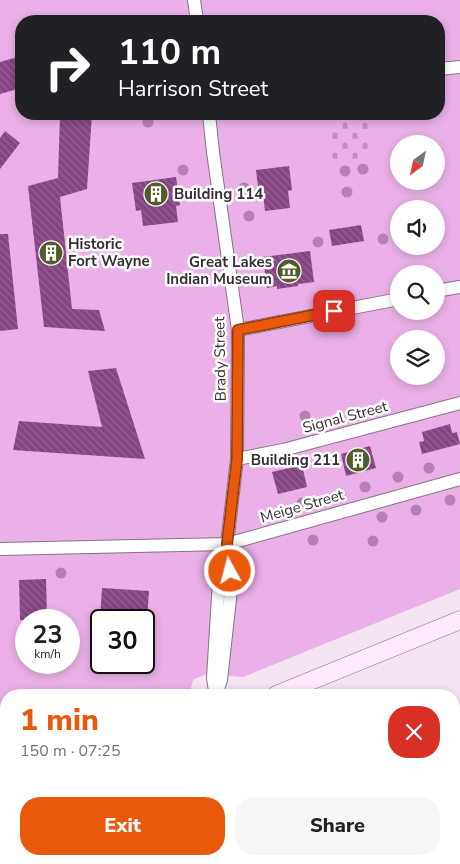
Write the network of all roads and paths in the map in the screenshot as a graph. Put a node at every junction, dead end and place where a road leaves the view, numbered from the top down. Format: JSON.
{"nodes":[{"id":1,"x":194,"y":0,"type":"edge"},
{"id":2,"x":196,"y":15,"type":"edge"},
{"id":3,"x":460,"y":67,"type":"edge"},
{"id":4,"x":445,"y":68,"type":"edge"},
{"id":5,"x":210,"y":120,"type":"edge"},
{"id":6,"x":460,"y":287,"type":"edge"},
{"id":7,"x":445,"y":290,"type":"edge"},
{"id":8,"x":390,"y":301,"type":"edge"},
{"id":9,"x":238,"y":330,"type":"junction"},
{"id":10,"x":460,"y":403,"type":"edge"},
{"id":11,"x":237,"y":459,"type":"junction"},
{"id":12,"x":460,"y":479,"type":"edge"},
{"id":13,"x":227,"y":544,"type":"junction"},
{"id":14,"x":0,"y":549,"type":"edge"},
{"id":15,"x":460,"y":620,"type":"edge"},
{"id":16,"x":218,"y":689,"type":"edge"},
{"id":17,"x":291,"y":689,"type":"edge"}],
"edges":[{"from":1,"to":2,"type":"street"},
{"from":3,"to":4,"type":"street"},
{"from":5,"to":9,"type":"street","name":"Brady Street"},
{"from":6,"to":7,"type":"street"},
{"from":8,"to":9,"type":"street"},
{"from":9,"to":11,"type":"street","name":"Brady Street"},
{"from":10,"to":11,"type":"street","name":"Signal Street"},
{"from":11,"to":13,"type":"street","name":"Brady Street"},
{"from":12,"to":13,"type":"street","name":"Meige Street"},
{"from":13,"to":14,"type":"street","name":"Meige Street"},
{"from":13,"to":16,"type":"street","name":"Brady Street"},
{"from":15,"to":17,"type":"main road"}]}
